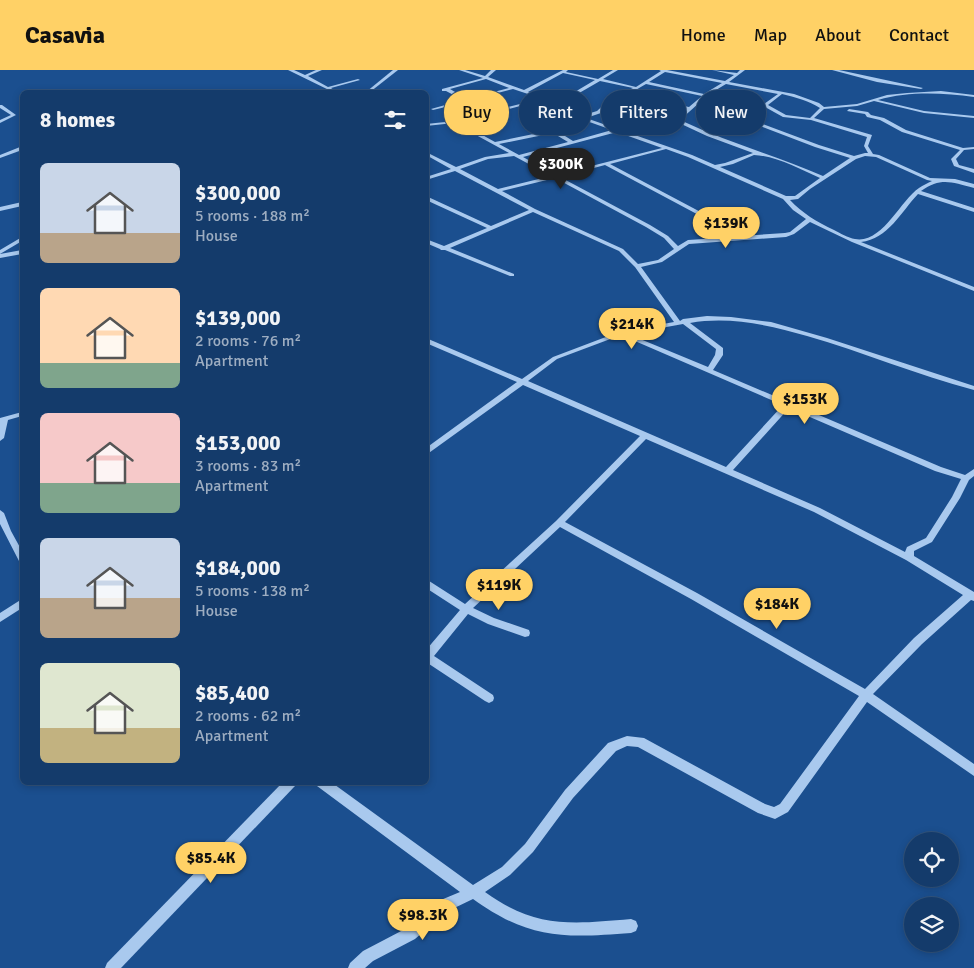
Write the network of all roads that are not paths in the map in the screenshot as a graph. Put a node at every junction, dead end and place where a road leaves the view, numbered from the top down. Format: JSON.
{"nodes":[{"id":1,"x":290,"y":70,"type":"edge"},
{"id":2,"x":320,"y":70,"type":"edge"},
{"id":3,"x":396,"y":70,"type":"edge"},
{"id":4,"x":461,"y":70,"type":"edge"},
{"id":5,"x":494,"y":70,"type":"edge"},
{"id":6,"x":616,"y":70,"type":"edge"},
{"id":7,"x":663,"y":70,"type":"edge"},
{"id":8,"x":714,"y":70,"type":"edge"},
{"id":9,"x":743,"y":70,"type":"edge"},
{"id":10,"x":834,"y":70,"type":"edge"},
{"id":11,"x":564,"y":71,"type":"edge"},
{"id":12,"x":738,"y":74,"type":"junction"},
{"id":13,"x":305,"y":76,"type":"junction"},
{"id":14,"x":486,"y":78,"type":"junction"},
{"id":15,"x":358,"y":80,"type":"dead end"},
{"id":16,"x":600,"y":80,"type":"junction"},
{"id":17,"x":646,"y":83,"type":"junction"},
{"id":18,"x":724,"y":83,"type":"junction"},
{"id":19,"x":327,"y":88,"type":"junction"},
{"id":20,"x":512,"y":88,"type":"junction"},
{"id":21,"x":637,"y":88,"type":"junction"},
{"id":22,"x":331,"y":90,"type":"edge"},
{"id":23,"x":371,"y":90,"type":"edge"},
{"id":24,"x":444,"y":90,"type":"edge"},
{"id":25,"x":504,"y":90,"type":"edge"},
{"id":26,"x":519,"y":90,"type":"edge"},
{"id":27,"x":528,"y":90,"type":"edge"},
{"id":28,"x":582,"y":90,"type":"edge"},
{"id":29,"x":633,"y":90,"type":"edge"},
{"id":30,"x":714,"y":90,"type":"edge"},
{"id":31,"x":941,"y":92,"type":"junction"},
{"id":32,"x":696,"y":93,"type":"edge"},
{"id":33,"x":781,"y":93,"type":"junction"},
{"id":34,"x":974,"y":96,"type":"edge"},
{"id":35,"x":873,"y":101,"type":"junction"},
{"id":36,"x":696,"y":103,"type":"edge"},
{"id":37,"x":766,"y":104,"type":"edge"},
{"id":38,"x":0,"y":106,"type":"edge"},
{"id":39,"x":444,"y":106,"type":"edge"},
{"id":40,"x":766,"y":106,"type":"edge"},
{"id":41,"x":686,"y":107,"type":"edge"},
{"id":42,"x":831,"y":107,"type":"junction"},
{"id":43,"x":689,"y":108,"type":"junction"},
{"id":44,"x":823,"y":108,"type":"junction"},
{"id":45,"x":433,"y":109,"type":"dead end"},
{"id":46,"x":686,"y":111,"type":"edge"},
{"id":47,"x":974,"y":117,"type":"edge"},
{"id":48,"x":811,"y":119,"type":"junction"},
{"id":49,"x":0,"y":122,"type":"edge"},
{"id":50,"x":444,"y":123,"type":"edge"},
{"id":51,"x":429,"y":125,"type":"edge"},
{"id":52,"x":686,"y":126,"type":"edge"},
{"id":53,"x":766,"y":127,"type":"edge"},
{"id":54,"x":601,"y":134,"type":"edge"},
{"id":55,"x":480,"y":135,"type":"edge"},
{"id":56,"x":534,"y":135,"type":"edge"},
{"id":57,"x":561,"y":135,"type":"edge"},
{"id":58,"x":630,"y":135,"type":"edge"},
{"id":59,"x":572,"y":142,"type":"junction"},
{"id":60,"x":495,"y":143,"type":"junction"},
{"id":61,"x":974,"y":148,"type":"edge"},
{"id":62,"x":20,"y":149,"type":"edge"},
{"id":63,"x":664,"y":149,"type":"junction"},
{"id":64,"x":963,"y":149,"type":"junction"},
{"id":65,"x":761,"y":154,"type":"junction"},
{"id":66,"x":871,"y":154,"type":"junction"},
{"id":67,"x":429,"y":155,"type":"edge"},
{"id":68,"x":517,"y":155,"type":"junction"},
{"id":69,"x":0,"y":157,"type":"edge"},
{"id":70,"x":854,"y":158,"type":"junction"},
{"id":71,"x":606,"y":164,"type":"junction"},
{"id":72,"x":714,"y":166,"type":"junction"},
{"id":73,"x":454,"y":169,"type":"junction"},
{"id":74,"x":974,"y":171,"type":"edge"},
{"id":75,"x":556,"y":176,"type":"junction"},
{"id":76,"x":429,"y":178,"type":"edge"},
{"id":77,"x":824,"y":178,"type":"junction"},
{"id":78,"x":936,"y":181,"type":"junction"},
{"id":79,"x":974,"y":186,"type":"edge"},
{"id":80,"x":497,"y":191,"type":"junction"},
{"id":81,"x":917,"y":192,"type":"junction"},
{"id":82,"x":785,"y":198,"type":"junction"},
{"id":83,"x":429,"y":199,"type":"edge"},
{"id":84,"x":20,"y":204,"type":"edge"},
{"id":85,"x":0,"y":209,"type":"edge"},
{"id":86,"x":533,"y":210,"type":"junction"},
{"id":87,"x":974,"y":210,"type":"edge"},
{"id":88,"x":810,"y":219,"type":"junction"},
{"id":89,"x":492,"y":228,"type":"junction"},
{"id":90,"x":739,"y":238,"type":"junction"},
{"id":91,"x":854,"y":241,"type":"junction"},
{"id":92,"x":20,"y":242,"type":"edge"},
{"id":93,"x":429,"y":242,"type":"edge"},
{"id":94,"x":677,"y":248,"type":"junction"},
{"id":95,"x":443,"y":249,"type":"junction"},
{"id":96,"x":0,"y":252,"type":"edge"},
{"id":97,"x":20,"y":252,"type":"edge"},
{"id":98,"x":0,"y":256,"type":"edge"},
{"id":99,"x":637,"y":266,"type":"junction"},
{"id":100,"x":512,"y":275,"type":"dead end"},
{"id":101,"x":974,"y":289,"type":"edge"},
{"id":102,"x":680,"y":322,"type":"junction"},
{"id":103,"x":621,"y":333,"type":"junction"},
{"id":104,"x":429,"y":341,"type":"edge"},
{"id":105,"x":709,"y":371,"type":"junction"},
{"id":106,"x":523,"y":381,"type":"junction"},
{"id":107,"x":974,"y":388,"type":"edge"},
{"id":108,"x":787,"y":405,"type":"junction"},
{"id":109,"x":20,"y":414,"type":"edge"},
{"id":110,"x":2,"y":419,"type":"edge"},
{"id":111,"x":644,"y":436,"type":"junction"},
{"id":112,"x":0,"y":438,"type":"edge"},
{"id":113,"x":429,"y":450,"type":"edge"},
{"id":114,"x":727,"y":472,"type":"junction"},
{"id":115,"x":974,"y":472,"type":"edge"},
{"id":116,"x":966,"y":478,"type":"junction"},
{"id":117,"x":0,"y":513,"type":"edge"},
{"id":118,"x":559,"y":522,"type":"junction"},
{"id":119,"x":20,"y":556,"type":"edge"},
{"id":120,"x":909,"y":558,"type":"junction"},
{"id":121,"x":429,"y":585,"type":"edge"},
{"id":122,"x":972,"y":596,"type":"edge"},
{"id":123,"x":20,"y":604,"type":"edge"},
{"id":124,"x":466,"y":610,"type":"junction"},
{"id":125,"x":0,"y":618,"type":"edge"},
{"id":126,"x":525,"y":633,"type":"dead end"},
{"id":127,"x":429,"y":655,"type":"edge"},
{"id":128,"x":429,"y":658,"type":"edge"},
{"id":129,"x":866,"y":695,"type":"junction"},
{"id":130,"x":489,"y":698,"type":"dead end"},
{"id":131,"x":974,"y":770,"type":"edge"},
{"id":132,"x":288,"y":785,"type":"edge"},
{"id":133,"x":325,"y":785,"type":"edge"},
{"id":134,"x":474,"y":892,"type":"junction"},
{"id":135,"x":631,"y":926,"type":"dead end"},
{"id":136,"x":112,"y":968,"type":"edge"},
{"id":137,"x":355,"y":968,"type":"edge"}],
"edges":[{"from":1,"to":13,"type":"street"},
{"from":2,"to":13,"type":"street"},
{"from":3,"to":23,"type":"street"},
{"from":4,"to":14,"type":"street"},
{"from":5,"to":14,"type":"street"},
{"from":6,"to":16,"type":"street"},
{"from":7,"to":17,"type":"street"},
{"from":7,"to":18,"type":"street"},
{"from":8,"to":12,"type":"street"},
{"from":9,"to":12,"type":"street"},
{"from":10,"to":31,"type":"street"},
{"from":11,"to":16,"type":"street"},
{"from":11,"to":27,"type":"street"},
{"from":12,"to":18,"type":"street"},
{"from":13,"to":19,"type":"street"},
{"from":14,"to":20,"type":"street"},
{"from":14,"to":24,"type":"street"},
{"from":15,"to":19,"type":"street"},
{"from":16,"to":21,"type":"street"},
{"from":16,"to":28,"type":"street"},
{"from":17,"to":21,"type":"street"},
{"from":17,"to":32,"type":"street"},
{"from":18,"to":30,"type":"street"},
{"from":18,"to":33,"type":"street"},
{"from":19,"to":22,"type":"street"},
{"from":20,"to":25,"type":"street"},
{"from":20,"to":26,"type":"street"},
{"from":21,"to":29,"type":"street"},
{"from":31,"to":34,"type":"street"},
{"from":31,"to":35,"type":"street"},
{"from":33,"to":37,"type":"street"},
{"from":33,"to":44,"type":"street"},
{"from":35,"to":42,"type":"street"},
{"from":35,"to":47,"type":"street"},
{"from":36,"to":43,"type":"street"},
{"from":38,"to":49,"type":"street"},
{"from":39,"to":45,"type":"street"},
{"from":40,"to":48,"type":"street"},
{"from":41,"to":43,"type":"street"},
{"from":42,"to":44,"type":"street"},
{"from":42,"to":64,"type":"street"},
{"from":43,"to":46,"type":"street"},
{"from":44,"to":48,"type":"street"},
{"from":48,"to":66,"type":"street"},
{"from":50,"to":51,"type":"street"},
{"from":52,"to":65,"type":"street"},
{"from":53,"to":70,"type":"street"},
{"from":54,"to":59,"type":"street"},
{"from":55,"to":60,"type":"street"},
{"from":56,"to":60,"type":"street"},
{"from":57,"to":59,"type":"street"},
{"from":58,"to":63,"type":"street"},
{"from":59,"to":68,"type":"street"},
{"from":60,"to":68,"type":"street"},
{"from":61,"to":64,"type":"street"},
{"from":62,"to":69,"type":"street"},
{"from":63,"to":71,"type":"street"},
{"from":63,"to":72,"type":"street"},
{"from":64,"to":74,"type":"street"},
{"from":65,"to":72,"type":"street"},
{"from":65,"to":77,"type":"street"},
{"from":66,"to":70,"type":"street"},
{"from":66,"to":78,"type":"street"},
{"from":67,"to":73,"type":"street"},
{"from":68,"to":73,"type":"street"},
{"from":68,"to":75,"type":"street"},
{"from":70,"to":77,"type":"street"},
{"from":71,"to":75,"type":"street"},
{"from":71,"to":90,"type":"street"},
{"from":72,"to":82,"type":"street"},
{"from":73,"to":76,"type":"street"},
{"from":73,"to":80,"type":"street"},
{"from":75,"to":80,"type":"street"},
{"from":75,"to":94,"type":"street"},
{"from":77,"to":82,"type":"street"},
{"from":78,"to":79,"type":"street"},
{"from":78,"to":81,"type":"street"},
{"from":80,"to":86,"type":"street"},
{"from":81,"to":87,"type":"street"},
{"from":81,"to":91,"type":"street"},
{"from":82,"to":88,"type":"street"},
{"from":83,"to":89,"type":"street"},
{"from":84,"to":85,"type":"street"},
{"from":86,"to":89,"type":"street"},
{"from":86,"to":99,"type":"street"},
{"from":88,"to":90,"type":"street"},
{"from":88,"to":91,"type":"street"},
{"from":89,"to":95,"type":"street"},
{"from":90,"to":94,"type":"street"},
{"from":91,"to":101,"type":"street"},
{"from":92,"to":96,"type":"street"},
{"from":93,"to":95,"type":"street"},
{"from":94,"to":99,"type":"street"},
{"from":95,"to":100,"type":"street"},
{"from":97,"to":98,"type":"street"},
{"from":99,"to":102,"type":"street"},
{"from":102,"to":103,"type":"street"},
{"from":102,"to":105,"type":"street"},
{"from":102,"to":107,"type":"street"},
{"from":103,"to":105,"type":"street"},
{"from":103,"to":106,"type":"street"},
{"from":104,"to":106,"type":"street"},
{"from":105,"to":108,"type":"street"},
{"from":106,"to":111,"type":"street"},
{"from":106,"to":113,"type":"street"},
{"from":108,"to":114,"type":"street"},
{"from":108,"to":116,"type":"street"},
{"from":109,"to":110,"type":"street"},
{"from":110,"to":112,"type":"street"},
{"from":111,"to":114,"type":"street"},
{"from":111,"to":118,"type":"street"},
{"from":114,"to":120,"type":"street"},
{"from":115,"to":116,"type":"street"},
{"from":116,"to":120,"type":"street"},
{"from":117,"to":119,"type":"street"},
{"from":118,"to":124,"type":"street"},
{"from":118,"to":129,"type":"street"},
{"from":120,"to":122,"type":"street"},
{"from":121,"to":124,"type":"street"},
{"from":122,"to":129,"type":"street"},
{"from":123,"to":125,"type":"street"},
{"from":124,"to":126,"type":"street"},
{"from":124,"to":127,"type":"street"},
{"from":128,"to":130,"type":"street"},
{"from":129,"to":131,"type":"street"},
{"from":129,"to":134,"type":"street"},
{"from":132,"to":136,"type":"street"},
{"from":133,"to":134,"type":"street"},
{"from":134,"to":135,"type":"street"},
{"from":134,"to":137,"type":"street"}]}
